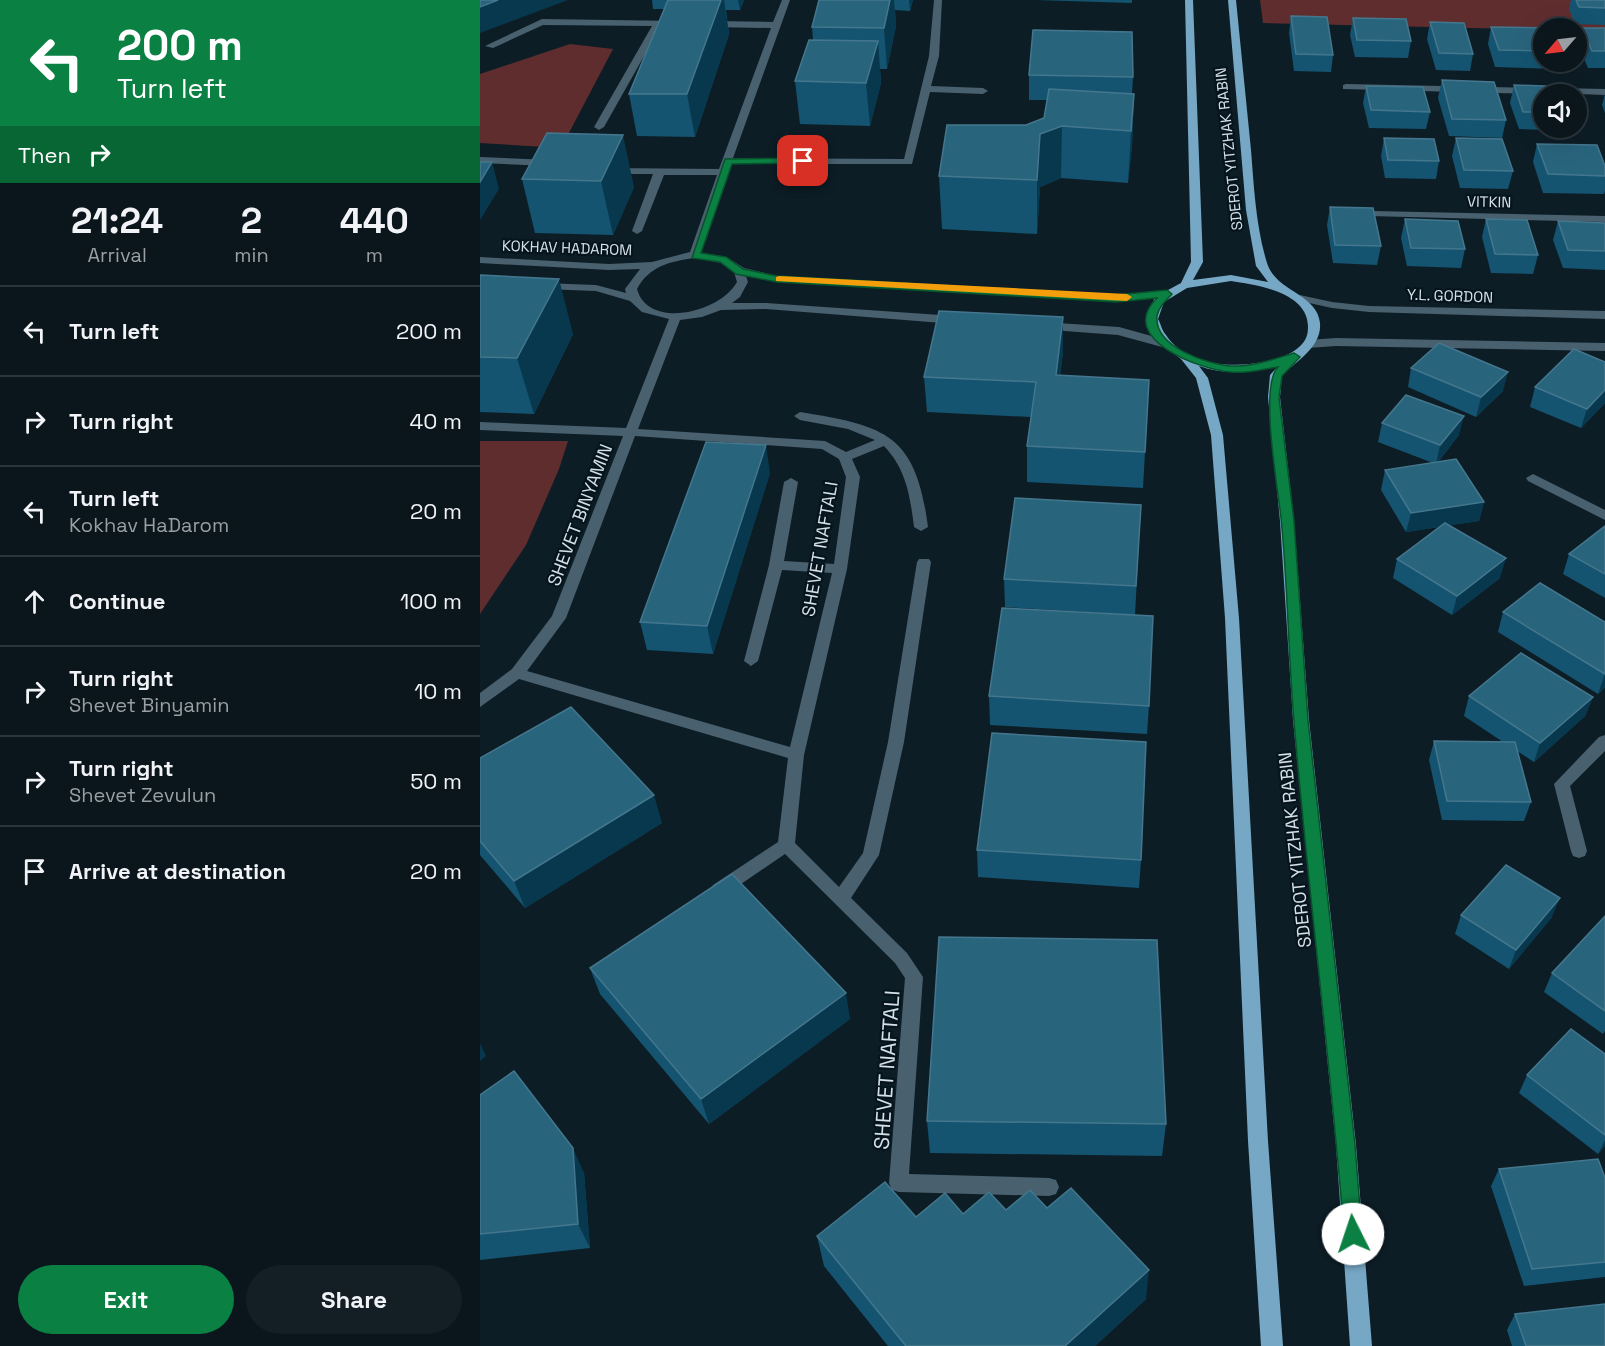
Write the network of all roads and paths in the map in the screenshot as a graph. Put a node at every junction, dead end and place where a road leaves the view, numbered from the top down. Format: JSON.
{"nodes":[{"id":1,"x":786,"y":0,"type":"edge"},
{"id":2,"x":938,"y":0,"type":"edge"},
{"id":3,"x":1189,"y":0,"type":"edge"},
{"id":4,"x":1232,"y":0,"type":"edge"},
{"id":5,"x":658,"y":24,"type":"junction"},
{"id":6,"x":692,"y":24,"type":"edge"},
{"id":7,"x":703,"y":24,"type":"edge"},
{"id":8,"x":776,"y":25,"type":"junction"},
{"id":9,"x":490,"y":46,"type":"dead end"},
{"id":10,"x":1346,"y":87,"type":"dead end"},
{"id":11,"x":926,"y":89,"type":"junction"},
{"id":12,"x":983,"y":91,"type":"dead end"},
{"id":13,"x":1605,"y":92,"type":"edge"},
{"id":14,"x":600,"y":127,"type":"dead end"},
{"id":15,"x":480,"y":160,"type":"edge"},
{"id":16,"x":728,"y":161,"type":"junction"},
{"id":17,"x":565,"y":163,"type":"edge"},
{"id":18,"x":595,"y":171,"type":"edge"},
{"id":19,"x":660,"y":171,"type":"junction"},
{"id":20,"x":724,"y":172,"type":"junction"},
{"id":21,"x":1373,"y":214,"type":"edge"},
{"id":22,"x":1605,"y":219,"type":"edge"},
{"id":23,"x":637,"y":231,"type":"dead end"},
{"id":24,"x":695,"y":255,"type":"junction"},
{"id":25,"x":480,"y":260,"type":"edge"},
{"id":26,"x":653,"y":265,"type":"junction"},
{"id":27,"x":740,"y":271,"type":"junction"},
{"id":28,"x":1186,"y":284,"type":"junction"},
{"id":29,"x":527,"y":285,"type":"edge"},
{"id":30,"x":1278,"y":288,"type":"junction"},
{"id":31,"x":1167,"y":294,"type":"junction"},
{"id":32,"x":1295,"y":297,"type":"junction"},
{"id":33,"x":633,"y":298,"type":"junction"},
{"id":34,"x":722,"y":307,"type":"junction"},
{"id":35,"x":1605,"y":315,"type":"edge"},
{"id":36,"x":675,"y":317,"type":"junction"},
{"id":37,"x":966,"y":321,"type":"edge"},
{"id":38,"x":1025,"y":325,"type":"edge"},
{"id":39,"x":1162,"y":343,"type":"junction"},
{"id":40,"x":1308,"y":344,"type":"junction"},
{"id":41,"x":1605,"y":346,"type":"edge"},
{"id":42,"x":1294,"y":357,"type":"junction"},
{"id":43,"x":1187,"y":359,"type":"junction"},
{"id":44,"x":800,"y":416,"type":"dead end"},
{"id":45,"x":480,"y":426,"type":"edge"},
{"id":46,"x":632,"y":432,"type":"junction"},
{"id":47,"x":884,"y":438,"type":"junction"},
{"id":48,"x":844,"y":457,"type":"junction"},
{"id":49,"x":1533,"y":478,"type":"dead end"},
{"id":50,"x":791,"y":482,"type":"dead end"},
{"id":51,"x":1605,"y":516,"type":"edge"},
{"id":52,"x":921,"y":527,"type":"dead end"},
{"id":53,"x":924,"y":562,"type":"dead end"},
{"id":54,"x":776,"y":565,"type":"junction"},
{"id":55,"x":840,"y":569,"type":"junction"},
{"id":56,"x":751,"y":661,"type":"dead end"},
{"id":57,"x":517,"y":673,"type":"junction"},
{"id":58,"x":480,"y":701,"type":"edge"},
{"id":59,"x":1605,"y":741,"type":"edge"},
{"id":60,"x":796,"y":755,"type":"junction"},
{"id":61,"x":786,"y":844,"type":"junction"},
{"id":62,"x":1579,"y":851,"type":"dead end"},
{"id":63,"x":841,"y":898,"type":"junction"},
{"id":64,"x":702,"y":901,"type":"edge"},
{"id":65,"x":1049,"y":1187,"type":"dead end"},
{"id":66,"x":1272,"y":1346,"type":"edge"},
{"id":67,"x":1361,"y":1346,"type":"edge"}],
"edges":[{"from":1,"to":8,"type":"street"},
{"from":2,"to":11,"type":"street"},
{"from":3,"to":28,"type":"main road","name":"SDEROT YITZHAK RABIN"},
{"from":4,"to":30,"type":"main road","name":"SDEROT YITZHAK RABIN"},
{"from":5,"to":6,"type":"street"},
{"from":5,"to":9,"type":"street"},
{"from":5,"to":14,"type":"street"},
{"from":7,"to":8,"type":"street"},
{"from":8,"to":16,"type":"street"},
{"from":10,"to":13,"type":"street"},
{"from":11,"to":12,"type":"street"},
{"from":11,"to":16,"type":"street"},
{"from":15,"to":17,"type":"street"},
{"from":16,"to":20,"type":"street"},
{"from":18,"to":19,"type":"street"},
{"from":19,"to":20,"type":"street"},
{"from":19,"to":23,"type":"street"},
{"from":20,"to":24,"type":"street"},
{"from":21,"to":22,"type":"street","name":"VITKIN"},
{"from":24,"to":26,"type":"street","name":"KOKHAV HADAROM"},
{"from":24,"to":27,"type":"street"},
{"from":25,"to":26,"type":"street","name":"KOKHAV HADAROM"},
{"from":26,"to":33,"type":"street"},
{"from":27,"to":31,"type":"street"},
{"from":27,"to":34,"type":"street"},
{"from":28,"to":30,"type":"main road"},
{"from":28,"to":31,"type":"main road"},
{"from":29,"to":33,"type":"street"},
{"from":30,"to":32,"type":"main road"},
{"from":31,"to":39,"type":"main road"},
{"from":32,"to":35,"type":"street","name":"Y.L. GORDON"},
{"from":32,"to":40,"type":"main road"},
{"from":33,"to":36,"type":"street"},
{"from":34,"to":36,"type":"street"},
{"from":34,"to":37,"type":"street"},
{"from":36,"to":46,"type":"street","name":"SHEVET BINYAMIN"},
{"from":38,"to":39,"type":"street"},
{"from":39,"to":43,"type":"main road"},
{"from":40,"to":41,"type":"street"},
{"from":40,"to":42,"type":"main road"},
{"from":42,"to":43,"type":"main road"},
{"from":42,"to":67,"type":"main road","name":"SDEROT YITZHAK RABIN"},
{"from":43,"to":66,"type":"main road"},
{"from":44,"to":47,"type":"street"},
{"from":45,"to":46,"type":"street","name":"SHEVET NAFTALI"},
{"from":46,"to":48,"type":"street","name":"SHEVET NAFTALI"},
{"from":46,"to":57,"type":"street","name":"SHEVET BINYAMIN"},
{"from":47,"to":48,"type":"street"},
{"from":47,"to":52,"type":"street"},
{"from":48,"to":55,"type":"street","name":"SHEVET NAFTALI"},
{"from":49,"to":51,"type":"street"},
{"from":50,"to":54,"type":"street"},
{"from":53,"to":63,"type":"street"},
{"from":54,"to":55,"type":"street"},
{"from":54,"to":56,"type":"street"},
{"from":55,"to":60,"type":"street","name":"SHEVET NAFTALI"},
{"from":57,"to":58,"type":"street","name":"SHEVET BINYAMIN"},
{"from":57,"to":60,"type":"street"},
{"from":59,"to":62,"type":"street"},
{"from":60,"to":61,"type":"street","name":"SHEVET NAFTALI"},
{"from":61,"to":63,"type":"street","name":"SHEVET NAFTALI"},
{"from":61,"to":64,"type":"street"},
{"from":63,"to":65,"type":"street","name":"SHEVET NAFTALI"}]}
